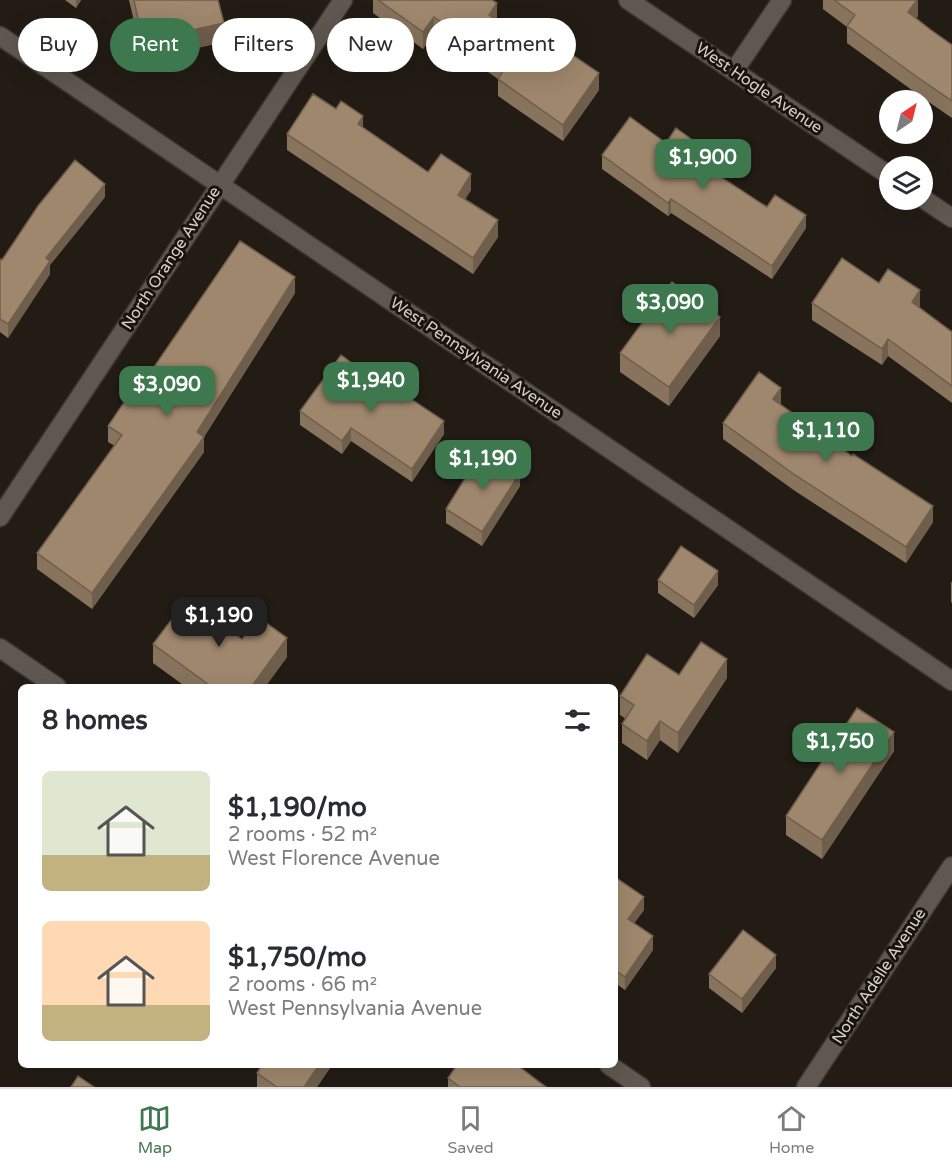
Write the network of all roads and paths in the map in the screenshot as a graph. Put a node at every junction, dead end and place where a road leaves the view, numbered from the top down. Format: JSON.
{"nodes":[{"id":1,"x":343,"y":0,"type":"edge"},
{"id":2,"x":628,"y":0,"type":"edge"},
{"id":3,"x":782,"y":0,"type":"edge"},
{"id":4,"x":0,"y":36,"type":"edge"},
{"id":5,"x":734,"y":71,"type":"junction"},
{"id":6,"x":879,"y":169,"type":"edge"},
{"id":7,"x":219,"y":184,"type":"junction"},
{"id":8,"x":933,"y":205,"type":"edge"},
{"id":9,"x":952,"y":218,"type":"edge"},
{"id":10,"x":0,"y":517,"type":"edge"},
{"id":11,"x":0,"y":648,"type":"edge"},
{"id":12,"x":952,"y":681,"type":"edge"},
{"id":13,"x":53,"y":684,"type":"edge"},
{"id":14,"x":952,"y":866,"type":"edge"},
{"id":15,"x":613,"y":1068,"type":"edge"},
{"id":16,"x":641,"y":1087,"type":"edge"},
{"id":17,"x":806,"y":1087,"type":"edge"}],
"edges":[{"from":1,"to":7,"type":"street","name":"North Orange Avenue"},
{"from":2,"to":5,"type":"street","name":"West Hogle Avenue"},
{"from":3,"to":5,"type":"street"},
{"from":4,"to":7,"type":"street","name":"West Pennsylvania Avenue"},
{"from":5,"to":6,"type":"street","name":"West Hogle Avenue"},
{"from":7,"to":10,"type":"street","name":"North Orange Avenue"},
{"from":7,"to":12,"type":"street","name":"West Pennsylvania Avenue"},
{"from":8,"to":9,"type":"street"},
{"from":11,"to":13,"type":"street"},
{"from":14,"to":17,"type":"street","name":"North Adelle Avenue"},
{"from":15,"to":16,"type":"street"}]}
